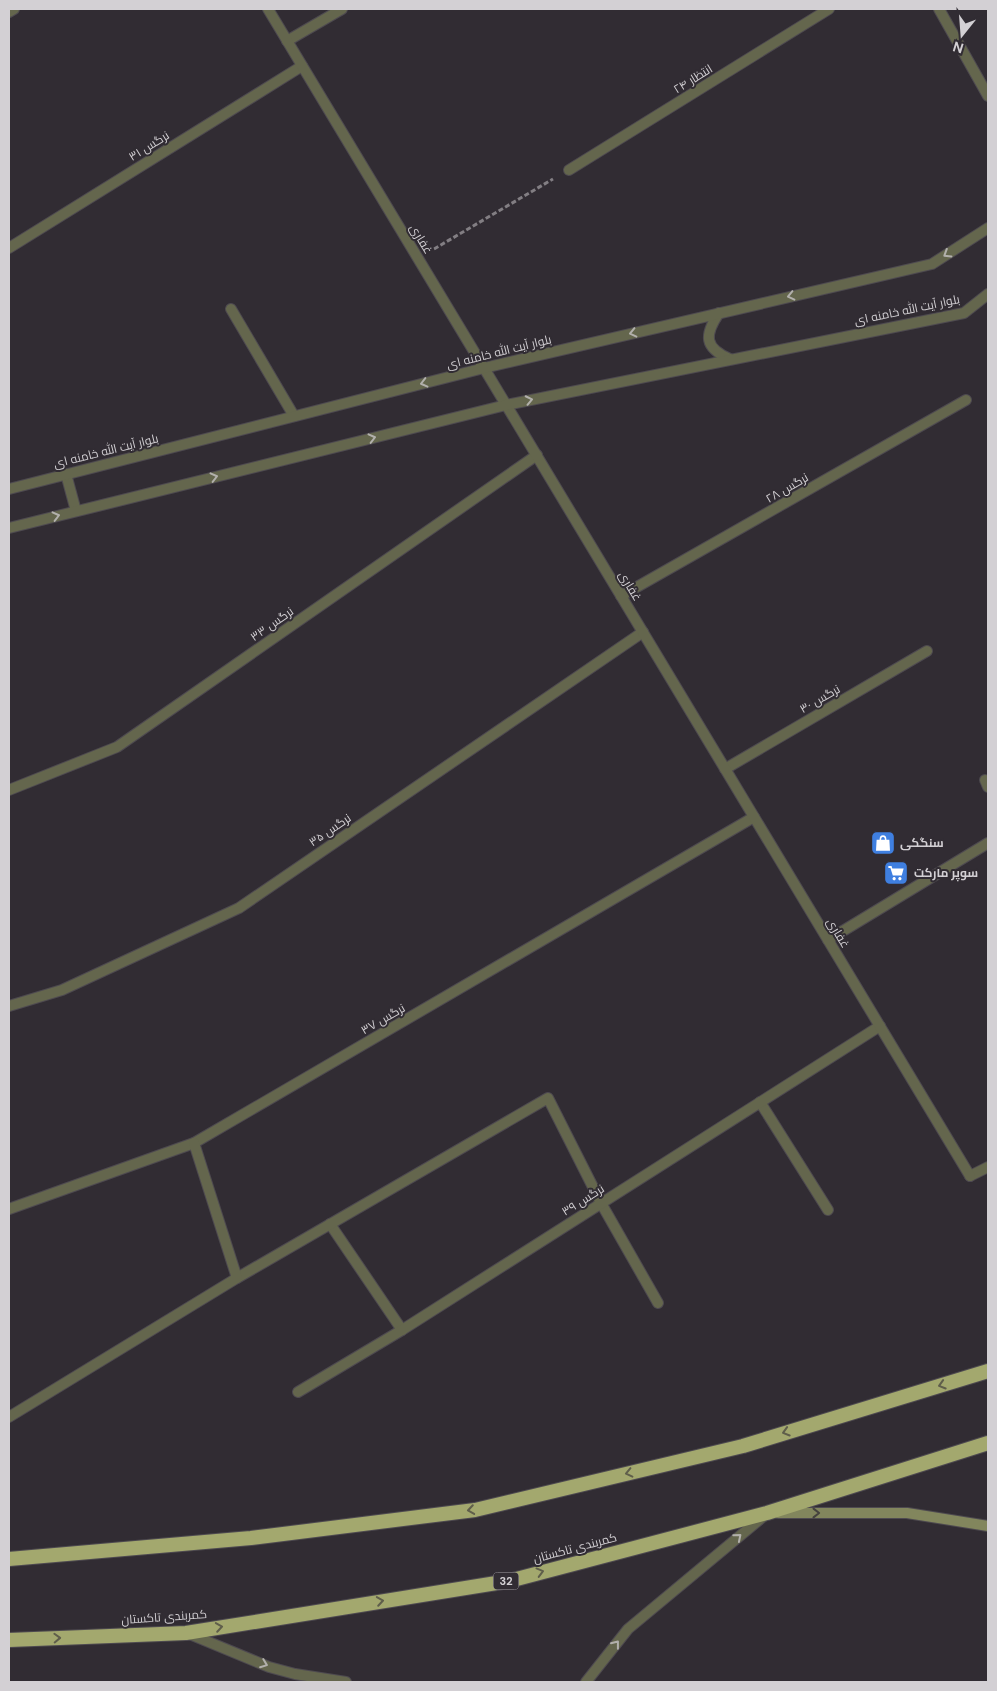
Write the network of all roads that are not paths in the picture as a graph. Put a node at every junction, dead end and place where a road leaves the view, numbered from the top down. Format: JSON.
{"nodes":[{"id":1,"x":14,"y":9,"type":"edge"},
{"id":2,"x":268,"y":9,"type":"edge"},
{"id":3,"x":342,"y":9,"type":"edge"},
{"id":4,"x":830,"y":9,"type":"edge"},
{"id":5,"x":939,"y":9,"type":"edge"},
{"id":6,"x":9,"y":12,"type":"edge"},
{"id":7,"x":287,"y":40,"type":"junction"},
{"id":8,"x":302,"y":66,"type":"junction"},
{"id":9,"x":988,"y":96,"type":"edge"},
{"id":10,"x":569,"y":170,"type":"road end"},
{"id":11,"x":988,"y":228,"type":"edge"},
{"id":12,"x":9,"y":248,"type":"edge"},
{"id":13,"x":988,"y":294,"type":"edge"},
{"id":14,"x":231,"y":309,"type":"dead end"},
{"id":15,"x":719,"y":313,"type":"junction"},
{"id":16,"x":730,"y":359,"type":"junction"},
{"id":17,"x":484,"y":368,"type":"junction"},
{"id":18,"x":966,"y":400,"type":"dead end"},
{"id":19,"x":506,"y":405,"type":"junction"},
{"id":20,"x":294,"y":416,"type":"junction"},
{"id":21,"x":537,"y":455,"type":"junction"},
{"id":22,"x":66,"y":474,"type":"junction"},
{"id":23,"x":9,"y":489,"type":"edge"},
{"id":24,"x":76,"y":512,"type":"junction"},
{"id":25,"x":9,"y":528,"type":"edge"},
{"id":26,"x":621,"y":596,"type":"junction"},
{"id":27,"x":643,"y":632,"type":"junction"},
{"id":28,"x":928,"y":651,"type":"dead end"},
{"id":29,"x":725,"y":769,"type":"junction"},
{"id":30,"x":9,"y":790,"type":"edge"},
{"id":31,"x":754,"y":817,"type":"junction"},
{"id":32,"x":988,"y":843,"type":"edge"},
{"id":33,"x":828,"y":940,"type":"junction"},
{"id":34,"x":9,"y":1006,"type":"edge"},
{"id":35,"x":880,"y":1026,"type":"junction"},
{"id":36,"x":760,"y":1102,"type":"junction"},
{"id":37,"x":194,"y":1143,"type":"junction"},
{"id":38,"x":988,"y":1167,"type":"edge"},
{"id":39,"x":601,"y":1203,"type":"junction"},
{"id":40,"x":9,"y":1209,"type":"edge"},
{"id":41,"x":828,"y":1210,"type":"dead end"},
{"id":42,"x":330,"y":1224,"type":"junction"},
{"id":43,"x":237,"y":1278,"type":"junction"},
{"id":44,"x":658,"y":1303,"type":"dead end"},
{"id":45,"x":402,"y":1330,"type":"junction"},
{"id":46,"x":988,"y":1371,"type":"edge"},
{"id":47,"x":298,"y":1392,"type":"dead end"},
{"id":48,"x":9,"y":1417,"type":"edge"},
{"id":49,"x":988,"y":1443,"type":"edge"},
{"id":50,"x":767,"y":1513,"type":"junction"},
{"id":51,"x":988,"y":1526,"type":"edge"},
{"id":52,"x":9,"y":1559,"type":"edge"},
{"id":53,"x":186,"y":1632,"type":"junction"},
{"id":54,"x":9,"y":1640,"type":"edge"},
{"id":55,"x":346,"y":1682,"type":"edge"},
{"id":56,"x":586,"y":1682,"type":"edge"}],
"edges":[{"from":1,"to":6,"type":"street"},
{"from":2,"to":7,"type":"street","name":"غفاری"},
{"from":3,"to":7,"type":"street"},
{"from":4,"to":10,"type":"street","name":"انتظار ۲۴"},
{"from":5,"to":9,"type":"street"},
{"from":7,"to":8,"type":"street","name":"غفاری"},
{"from":8,"to":12,"type":"street","name":"نرگس ۳۱"},
{"from":8,"to":17,"type":"street","name":"غفاری"},
{"from":11,"to":15,"type":"street","name":"بلوار آیت الله خامنه ای","one_way":true},
{"from":13,"to":16,"type":"street","name":"بلوار آیت الله خامنه ای"},
{"from":14,"to":20,"type":"street"},
{"from":15,"to":16,"type":"street"},
{"from":15,"to":17,"type":"street","name":"بلوار آیت الله خامنه ای","one_way":true},
{"from":19,"to":16,"type":"street","name":"بلوار آیت الله خامنه ای","one_way":true},
{"from":17,"to":19,"type":"street","name":"غفاری"},
{"from":17,"to":20,"type":"street","name":"بلوار آیت الله خامنه ای","one_way":true},
{"from":18,"to":26,"type":"street","name":"نرگس ۲۸"},
{"from":19,"to":21,"type":"street","name":"غفاری"},
{"from":24,"to":19,"type":"street","name":"بلوار آیت الله خامنه ای","one_way":true},
{"from":20,"to":22,"type":"street","name":"بلوار آیت الله خامنه ای"},
{"from":21,"to":26,"type":"street","name":"غفاری"},
{"from":21,"to":30,"type":"street","name":"نرگس ۳۳"},
{"from":22,"to":23,"type":"street","name":"بلوار آیت الله خامنه ای"},
{"from":22,"to":24,"type":"street"},
{"from":25,"to":24,"type":"street","name":"بلوار آیت الله خامنه ای","one_way":true},
{"from":26,"to":27,"type":"street","name":"غفاری"},
{"from":27,"to":29,"type":"street","name":"غفاری"},
{"from":27,"to":34,"type":"street","name":"نرگس ۳۵"},
{"from":28,"to":29,"type":"street","name":"نرگس ۳۰"},
{"from":29,"to":31,"type":"street","name":"غفاری"},
{"from":31,"to":33,"type":"street","name":"غفاری"},
{"from":31,"to":37,"type":"street","name":"نرگس ۳۷"},
{"from":32,"to":33,"type":"street"},
{"from":33,"to":35,"type":"street","name":"غفاری"},
{"from":35,"to":36,"type":"street","name":"نرگس ۳۹"},
{"from":35,"to":38,"type":"street","name":"غفاری"},
{"from":36,"to":39,"type":"street","name":"نرگس ۳۹"},
{"from":36,"to":41,"type":"street"},
{"from":37,"to":40,"type":"street","name":"نرگس ۳۷"},
{"from":37,"to":43,"type":"street"},
{"from":39,"to":42,"type":"street"},
{"from":39,"to":44,"type":"street"},
{"from":39,"to":45,"type":"street","name":"نرگس ۳۹"},
{"from":42,"to":43,"type":"street"},
{"from":42,"to":45,"type":"street"},
{"from":43,"to":48,"type":"street"},
{"from":45,"to":47,"type":"street","name":"نرگس ۳۹"},
{"from":46,"to":52,"type":"highway","one_way":true},
{"from":49,"to":50,"type":"highway","name":"کمربندی تاکستان","number":"32"},
{"from":50,"to":51,"type":"main road","one_way":true},
{"from":53,"to":50,"type":"highway","name":"کمربندی تاکستان","number":"32","one_way":true},
{"from":56,"to":50,"type":"street","one_way":true},
{"from":54,"to":53,"type":"highway","name":"کمربندی تاکستان","number":"32","one_way":true},
{"from":53,"to":55,"type":"street","one_way":true}]}
